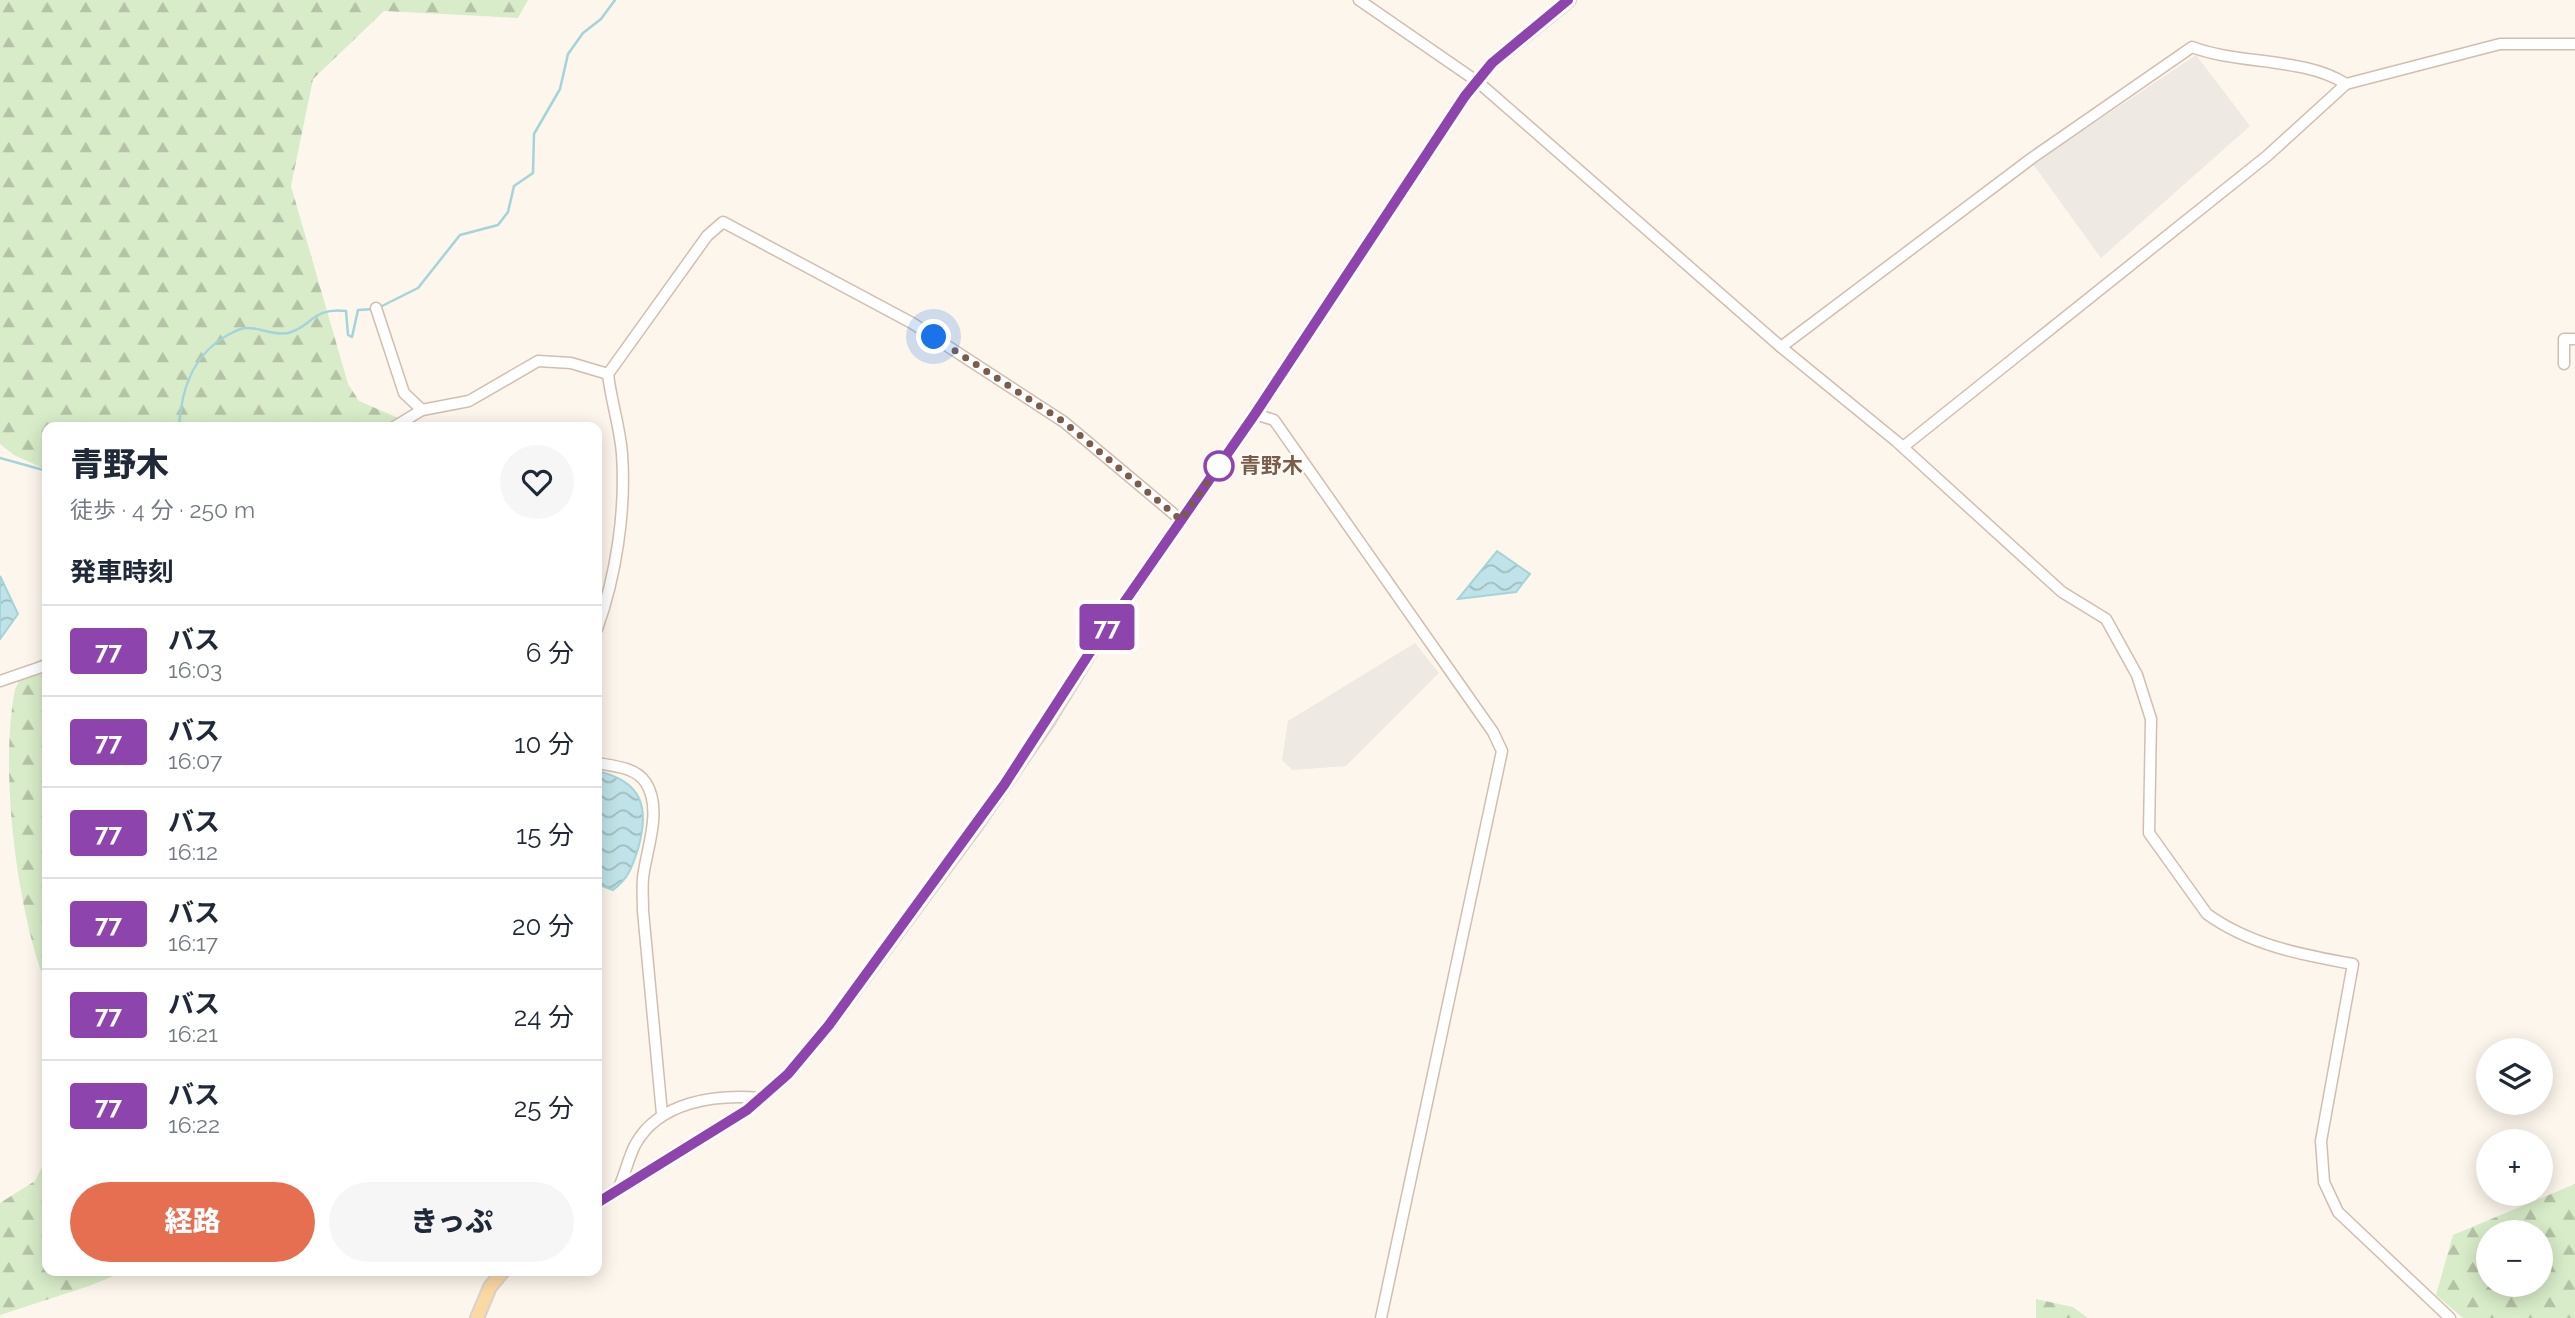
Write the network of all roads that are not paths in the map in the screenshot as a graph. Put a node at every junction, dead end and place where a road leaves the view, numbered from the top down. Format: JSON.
{"nodes":[{"id":1,"x":1359,"y":0,"type":"edge"},
{"id":2,"x":1569,"y":0,"type":"edge"},
{"id":3,"x":2575,"y":44,"type":"edge"},
{"id":4,"x":1478,"y":82,"type":"junction"},
{"id":5,"x":2346,"y":84,"type":"junction"},
{"id":6,"x":376,"y":307,"type":"dead end"},
{"id":7,"x":2575,"y":339,"type":"edge"},
{"id":8,"x":1781,"y":347,"type":"junction"},
{"id":9,"x":2564,"y":364,"type":"dead end"},
{"id":10,"x":608,"y":374,"type":"junction"},
{"id":11,"x":422,"y":410,"type":"junction"},
{"id":12,"x":1255,"y":414,"type":"junction"},
{"id":13,"x":402,"y":422,"type":"edge"},
{"id":14,"x":1903,"y":447,"type":"junction"},
{"id":15,"x":1181,"y":520,"type":"junction"},
{"id":16,"x":602,"y":613,"type":"edge"},
{"id":17,"x":42,"y":667,"type":"edge"},
{"id":18,"x":0,"y":681,"type":"edge"},
{"id":19,"x":602,"y":764,"type":"edge"},
{"id":20,"x":761,"y":1098,"type":"junction"},
{"id":21,"x":662,"y":1114,"type":"junction"},
{"id":22,"x":616,"y":1192,"type":"junction"},
{"id":23,"x":602,"y":1200,"type":"edge"},
{"id":24,"x":499,"y":1276,"type":"edge"},
{"id":25,"x":477,"y":1318,"type":"edge"},
{"id":26,"x":1381,"y":1318,"type":"edge"},
{"id":27,"x":2450,"y":1318,"type":"edge"}],
"edges":[{"from":1,"to":4,"type":"street"},
{"from":2,"to":4,"type":"main road"},
{"from":3,"to":5,"type":"street"},
{"from":4,"to":8,"type":"street"},
{"from":4,"to":12,"type":"main road"},
{"from":5,"to":8,"type":"street"},
{"from":5,"to":14,"type":"street"},
{"from":6,"to":11,"type":"street"},
{"from":7,"to":9,"type":"street"},
{"from":8,"to":14,"type":"street"},
{"from":10,"to":11,"type":"street"},
{"from":10,"to":15,"type":"street"},
{"from":10,"to":16,"type":"street"},
{"from":11,"to":13,"type":"street"},
{"from":12,"to":15,"type":"main road"},
{"from":12,"to":26,"type":"street"},
{"from":14,"to":27,"type":"street"},
{"from":15,"to":20,"type":"main road"},
{"from":17,"to":18,"type":"street"},
{"from":19,"to":21,"type":"street"},
{"from":20,"to":21,"type":"street"},
{"from":20,"to":22,"type":"main road"},
{"from":21,"to":22,"type":"street"},
{"from":22,"to":23,"type":"main road"},
{"from":24,"to":25,"type":"main road"}]}
